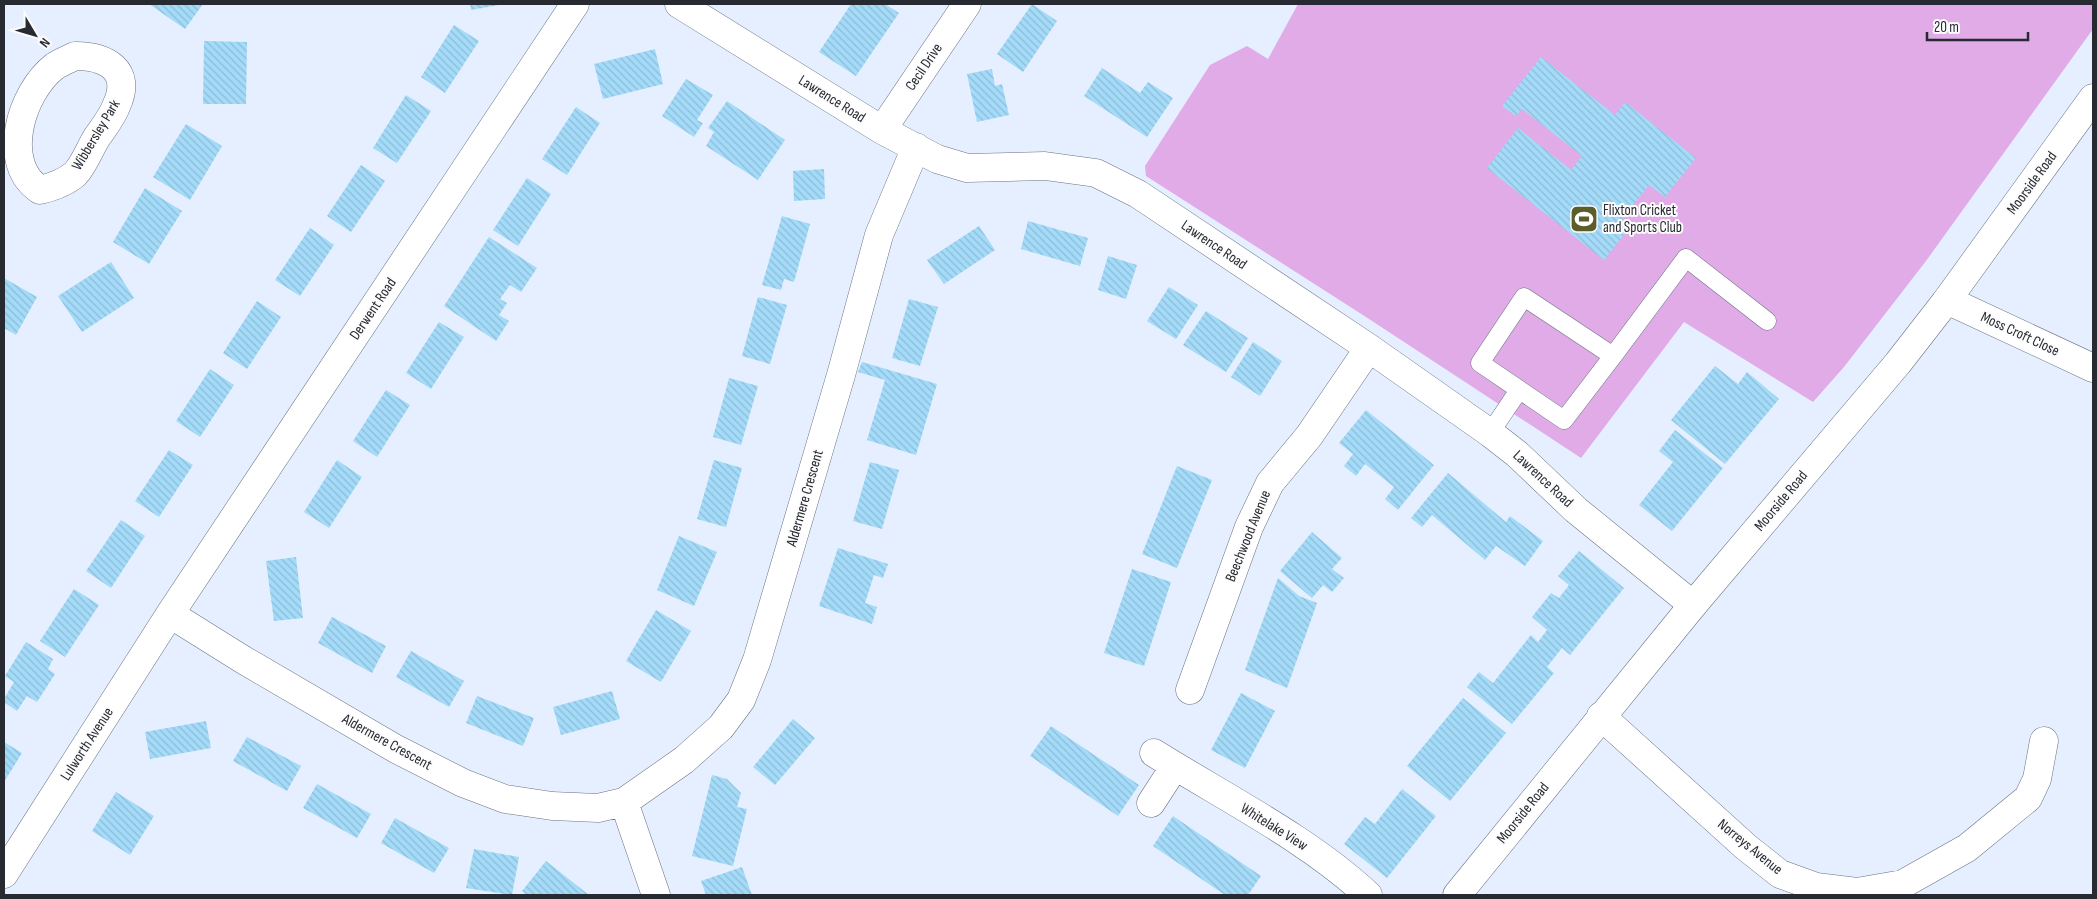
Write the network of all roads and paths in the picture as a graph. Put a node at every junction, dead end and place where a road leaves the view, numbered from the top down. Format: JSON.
{"nodes":[{"id":1,"x":575,"y":4,"type":"edge"},
{"id":2,"x":679,"y":4,"type":"edge"},
{"id":3,"x":967,"y":4,"type":"edge"},
{"id":4,"x":2093,"y":98,"type":"edge"},
{"id":5,"x":15,"y":99,"type":"edge"},
{"id":6,"x":882,"y":130,"type":"junction"},
{"id":7,"x":916,"y":147,"type":"junction"},
{"id":8,"x":1947,"y":300,"type":"junction"},
{"id":9,"x":1767,"y":321,"type":"dead end"},
{"id":10,"x":1369,"y":348,"type":"junction"},
{"id":11,"x":1613,"y":356,"type":"junction"},
{"id":12,"x":2093,"y":368,"type":"edge"},
{"id":13,"x":1518,"y":390,"type":"junction"},
{"id":14,"x":1490,"y":433,"type":"junction"},
{"id":15,"x":1693,"y":605,"type":"junction"},
{"id":16,"x":170,"y":614,"type":"junction"},
{"id":17,"x":1190,"y":690,"type":"dead end"},
{"id":18,"x":1601,"y":716,"type":"junction"},
{"id":19,"x":2044,"y":741,"type":"dead end"},
{"id":20,"x":624,"y":802,"type":"junction"},
{"id":21,"x":1151,"y":803,"type":"dead end"},
{"id":22,"x":4,"y":874,"type":"edge"},
{"id":23,"x":656,"y":895,"type":"edge"},
{"id":24,"x":1368,"y":895,"type":"edge"},
{"id":25,"x":1456,"y":895,"type":"edge"}],
"edges":[{"from":1,"to":16,"type":"street","name":"Derwent Road"},
{"from":2,"to":6,"type":"street","name":"Lawrence Road"},
{"from":3,"to":6,"type":"street","name":"Cecil Drive"},
{"from":4,"to":8,"type":"street","name":"Moorside Road"},
{"from":5,"to":5,"type":"street","name":"Wibbersley Park"},
{"from":6,"to":7,"type":"street","name":"Lawrence Road"},
{"from":7,"to":10,"type":"street","name":"Lawrence Road"},
{"from":7,"to":20,"type":"street","name":"Aldermere Crescent"},
{"from":8,"to":12,"type":"street","name":"Moss Croft Close"},
{"from":8,"to":15,"type":"street","name":"Moorside Road"},
{"from":9,"to":11,"type":"lane"},
{"from":10,"to":14,"type":"street","name":"Lawrence Road"},
{"from":10,"to":17,"type":"street","name":"Beechwood Avenue"},
{"from":11,"to":13,"type":"lane"},
{"from":11,"to":13,"type":"lane"},
{"from":13,"to":14,"type":"lane"},
{"from":14,"to":15,"type":"street","name":"Lawrence Road"},
{"from":15,"to":18,"type":"street","name":"Moorside Road"},
{"from":16,"to":20,"type":"street","name":"Aldermere Crescent"},
{"from":16,"to":22,"type":"street","name":"Lulworth Avenue"},
{"from":18,"to":19,"type":"street","name":"Norreys Avenue"},
{"from":18,"to":25,"type":"street","name":"Moorside Road"},
{"from":20,"to":23,"type":"street"},
{"from":21,"to":24,"type":"street","name":"Whitelake View"}]}
